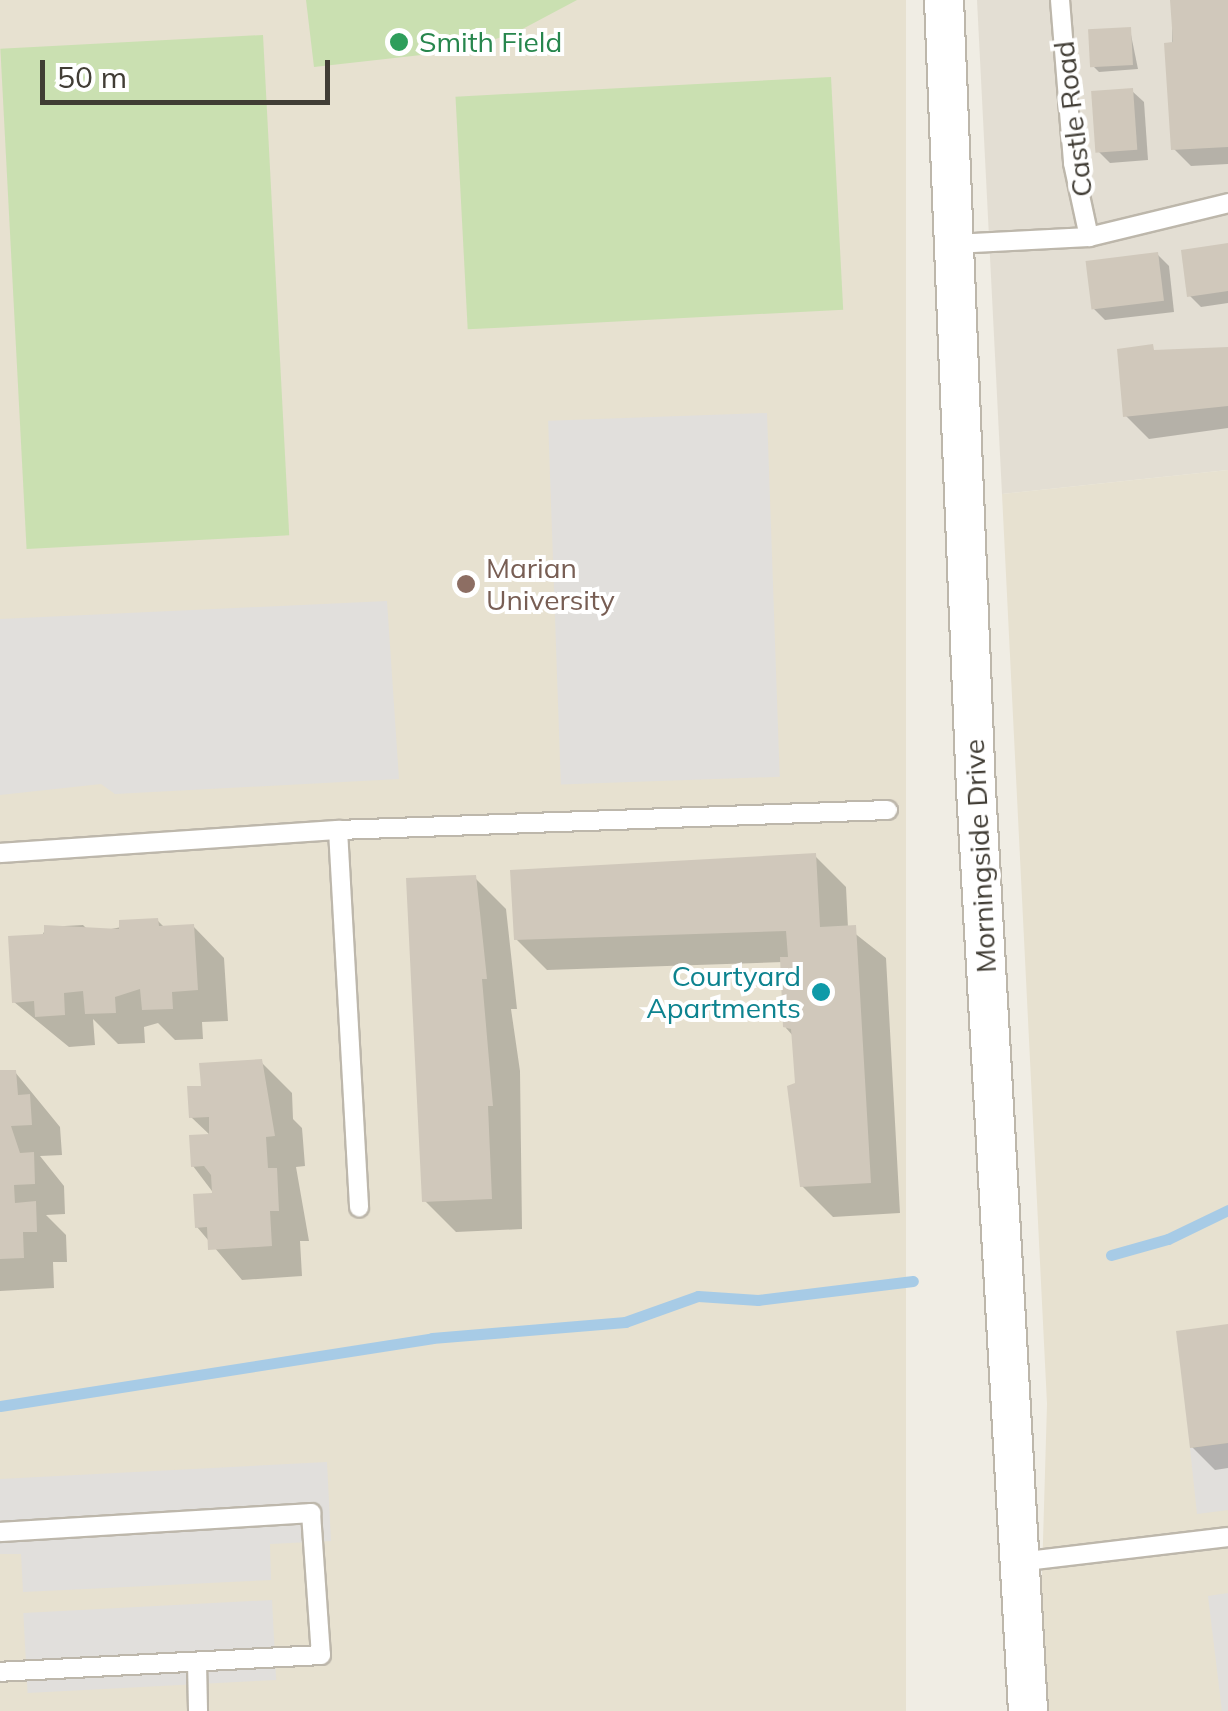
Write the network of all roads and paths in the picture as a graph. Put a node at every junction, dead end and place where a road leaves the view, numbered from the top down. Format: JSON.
{"nodes":[{"id":1,"x":944,"y":0,"type":"edge"},
{"id":2,"x":1060,"y":0,"type":"edge"},
{"id":3,"x":1228,"y":203,"type":"edge"},
{"id":4,"x":1089,"y":236,"type":"junction"},
{"id":5,"x":954,"y":244,"type":"junction"},
{"id":6,"x":888,"y":810,"type":"dead end"},
{"id":7,"x":338,"y":830,"type":"junction"},
{"id":8,"x":0,"y":853,"type":"edge"},
{"id":9,"x":360,"y":1207,"type":"dead end"},
{"id":10,"x":0,"y":1532,"type":"edge"},
{"id":11,"x":1228,"y":1537,"type":"edge"},
{"id":12,"x":1018,"y":1562,"type":"junction"},
{"id":13,"x":197,"y":1662,"type":"junction"},
{"id":14,"x":0,"y":1672,"type":"edge"},
{"id":15,"x":198,"y":1711,"type":"edge"},
{"id":16,"x":1028,"y":1711,"type":"edge"}],
"edges":[{"from":1,"to":5,"type":"street","name":"Morningside Drive"},
{"from":2,"to":4,"type":"lane","name":"Castle Road"},
{"from":3,"to":4,"type":"lane"},
{"from":4,"to":5,"type":"lane"},
{"from":5,"to":12,"type":"street","name":"Morningside Drive"},
{"from":6,"to":7,"type":"lane"},
{"from":7,"to":8,"type":"lane"},
{"from":7,"to":9,"type":"lane"},
{"from":10,"to":13,"type":"lane"},
{"from":11,"to":12,"type":"lane"},
{"from":12,"to":16,"type":"street","name":"Morningside Drive"},
{"from":13,"to":14,"type":"lane"},
{"from":13,"to":15,"type":"lane"}]}
